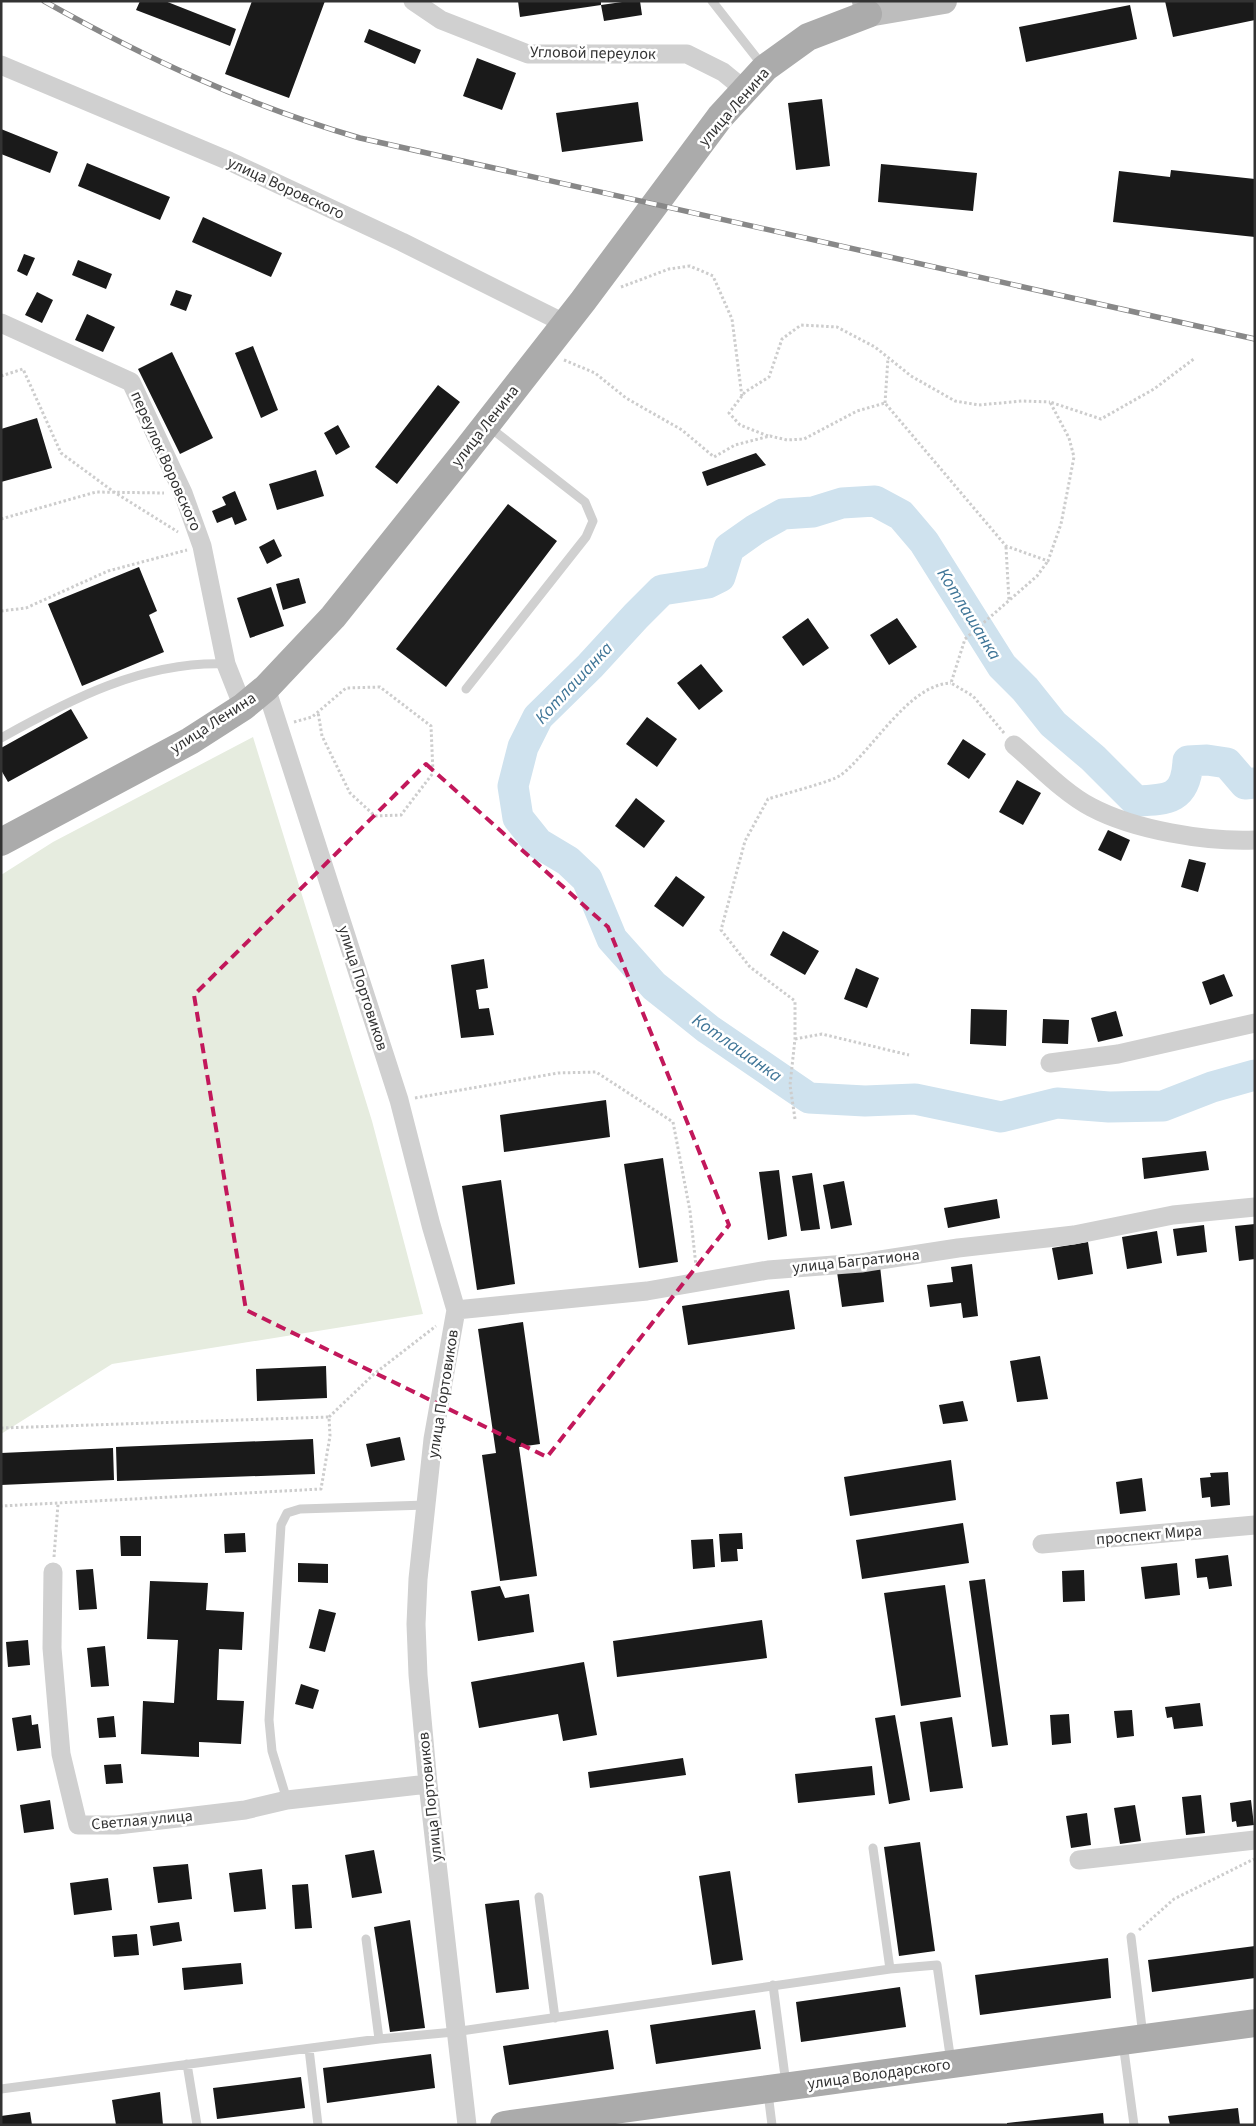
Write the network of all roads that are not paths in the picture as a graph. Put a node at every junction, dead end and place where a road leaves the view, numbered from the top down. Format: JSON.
{"nodes":[{"id":1,"x":412,"y":1,"type":"edge"},
{"id":2,"x":712,"y":1,"type":"edge"},
{"id":3,"x":944,"y":1,"type":"edge"},
{"id":4,"x":866,"y":8,"type":"edge"},
{"id":5,"x":1,"y":65,"type":"edge"},
{"id":6,"x":765,"y":68,"type":"junction"},
{"id":7,"x":745,"y":90,"type":"junction"},
{"id":8,"x":1,"y":323,"type":"edge"},
{"id":9,"x":566,"y":324,"type":"junction"},
{"id":10,"x":486,"y":425,"type":"junction"},
{"id":11,"x":226,"y":664,"type":"junction"},
{"id":12,"x":266,"y":688,"type":"junction"},
{"id":13,"x":466,"y":689,"type":"dead end"},
{"id":14,"x":243,"y":707,"type":"junction"},
{"id":15,"x":1,"y":738,"type":"edge"},
{"id":16,"x":1014,"y":745,"type":"road end"},
{"id":17,"x":1255,"y":840,"type":"edge"},
{"id":18,"x":1,"y":842,"type":"edge"},
{"id":19,"x":1255,"y":1023,"type":"edge"},
{"id":20,"x":1050,"y":1063,"type":"dead end"},
{"id":21,"x":1255,"y":1208,"type":"edge"},
{"id":22,"x":456,"y":1310,"type":"junction"},
{"id":23,"x":427,"y":1505,"type":"junction"},
{"id":24,"x":1255,"y":1525,"type":"edge"},
{"id":25,"x":1042,"y":1544,"type":"dead end"},
{"id":26,"x":53,"y":1572,"type":"road end"},
{"id":27,"x":428,"y":1784,"type":"junction"},
{"id":28,"x":287,"y":1800,"type":"junction"},
{"id":29,"x":1255,"y":1840,"type":"edge"},
{"id":30,"x":873,"y":1848,"type":"dead end"},
{"id":31,"x":1079,"y":1860,"type":"dead end"},
{"id":32,"x":539,"y":1896,"type":"dead end"},
{"id":33,"x":1132,"y":1937,"type":"road end"},
{"id":34,"x":366,"y":1939,"type":"dead end"},
{"id":35,"x":890,"y":1969,"type":"junction"},
{"id":36,"x":773,"y":1985,"type":"junction"},
{"id":37,"x":555,"y":2018,"type":"junction"},
{"id":38,"x":1255,"y":2023,"type":"edge"},
{"id":39,"x":454,"y":2032,"type":"junction"},
{"id":40,"x":379,"y":2039,"type":"junction"},
{"id":41,"x":1133,"y":2041,"type":"junction"},
{"id":42,"x":309,"y":2049,"type":"junction"},
{"id":43,"x":187,"y":2064,"type":"junction"},
{"id":44,"x":952,"y":2065,"type":"junction"},
{"id":45,"x":777,"y":2088,"type":"junction"},
{"id":46,"x":1,"y":2089,"type":"edge"},
{"id":47,"x":197,"y":2125,"type":"edge"},
{"id":48,"x":318,"y":2125,"type":"edge"},
{"id":49,"x":467,"y":2125,"type":"edge"},
{"id":50,"x":504,"y":2125,"type":"edge"},
{"id":51,"x":772,"y":2125,"type":"edge"},
{"id":52,"x":1134,"y":2125,"type":"edge"}],
"edges":[{"from":1,"to":7,"type":"street","name":"Угловой переулок"},
{"from":2,"to":6,"type":"lane"},
{"from":3,"to":4,"type":"main road","name":"улица Ленина"},
{"from":4,"to":6,"type":"main road","name":"улица Ленина"},
{"from":5,"to":9,"type":"street","name":"улица Воровского"},
{"from":6,"to":7,"type":"main road","name":"улица Ленина"},
{"from":7,"to":9,"type":"main road","name":"улица Ленина"},
{"from":8,"to":11,"type":"street","name":"переулок Воровского"},
{"from":9,"to":10,"type":"main road","name":"улица Ленина"},
{"from":10,"to":12,"type":"main road","name":"улица Ленина"},
{"from":10,"to":13,"type":"lane"},
{"from":11,"to":14,"type":"street","name":"переулок Воровского"},
{"from":11,"to":15,"type":"lane"},
{"from":12,"to":14,"type":"main road","name":"улица Ленина"},
{"from":12,"to":22,"type":"street","name":"улица Портовиков"},
{"from":14,"to":18,"type":"main road","name":"улица Ленина"},
{"from":16,"to":17,"type":"street"},
{"from":19,"to":20,"type":"street"},
{"from":21,"to":22,"type":"street","name":"улица Багратиона"},
{"from":22,"to":23,"type":"street","name":"улица Портовиков"},
{"from":23,"to":27,"type":"street","name":"улица Портовиков"},
{"from":23,"to":28,"type":"lane"},
{"from":24,"to":25,"type":"street","name":"проспект Мира"},
{"from":26,"to":28,"type":"street","name":"Светлая улица"},
{"from":27,"to":28,"type":"street","name":"Светлая улица"},
{"from":27,"to":39,"type":"street","name":"улица Портовиков"},
{"from":29,"to":31,"type":"street"},
{"from":30,"to":35,"type":"lane"},
{"from":32,"to":37,"type":"lane"},
{"from":33,"to":41,"type":"lane"},
{"from":34,"to":40,"type":"lane"},
{"from":35,"to":36,"type":"lane"},
{"from":35,"to":44,"type":"lane"},
{"from":36,"to":37,"type":"lane"},
{"from":36,"to":45,"type":"lane"},
{"from":37,"to":39,"type":"lane"},
{"from":38,"to":41,"type":"main road","name":"улица Володарского"},
{"from":39,"to":40,"type":"lane"},
{"from":39,"to":49,"type":"street","name":"улица Портовиков"},
{"from":40,"to":42,"type":"lane"},
{"from":41,"to":44,"type":"main road","name":"улица Володарского"},
{"from":41,"to":52,"type":"lane"},
{"from":42,"to":43,"type":"lane"},
{"from":42,"to":48,"type":"lane"},
{"from":43,"to":46,"type":"lane"},
{"from":43,"to":47,"type":"lane"},
{"from":44,"to":45,"type":"main road","name":"улица Володарского"},
{"from":45,"to":50,"type":"main road","name":"улица Володарского"},
{"from":45,"to":51,"type":"lane"}]}
